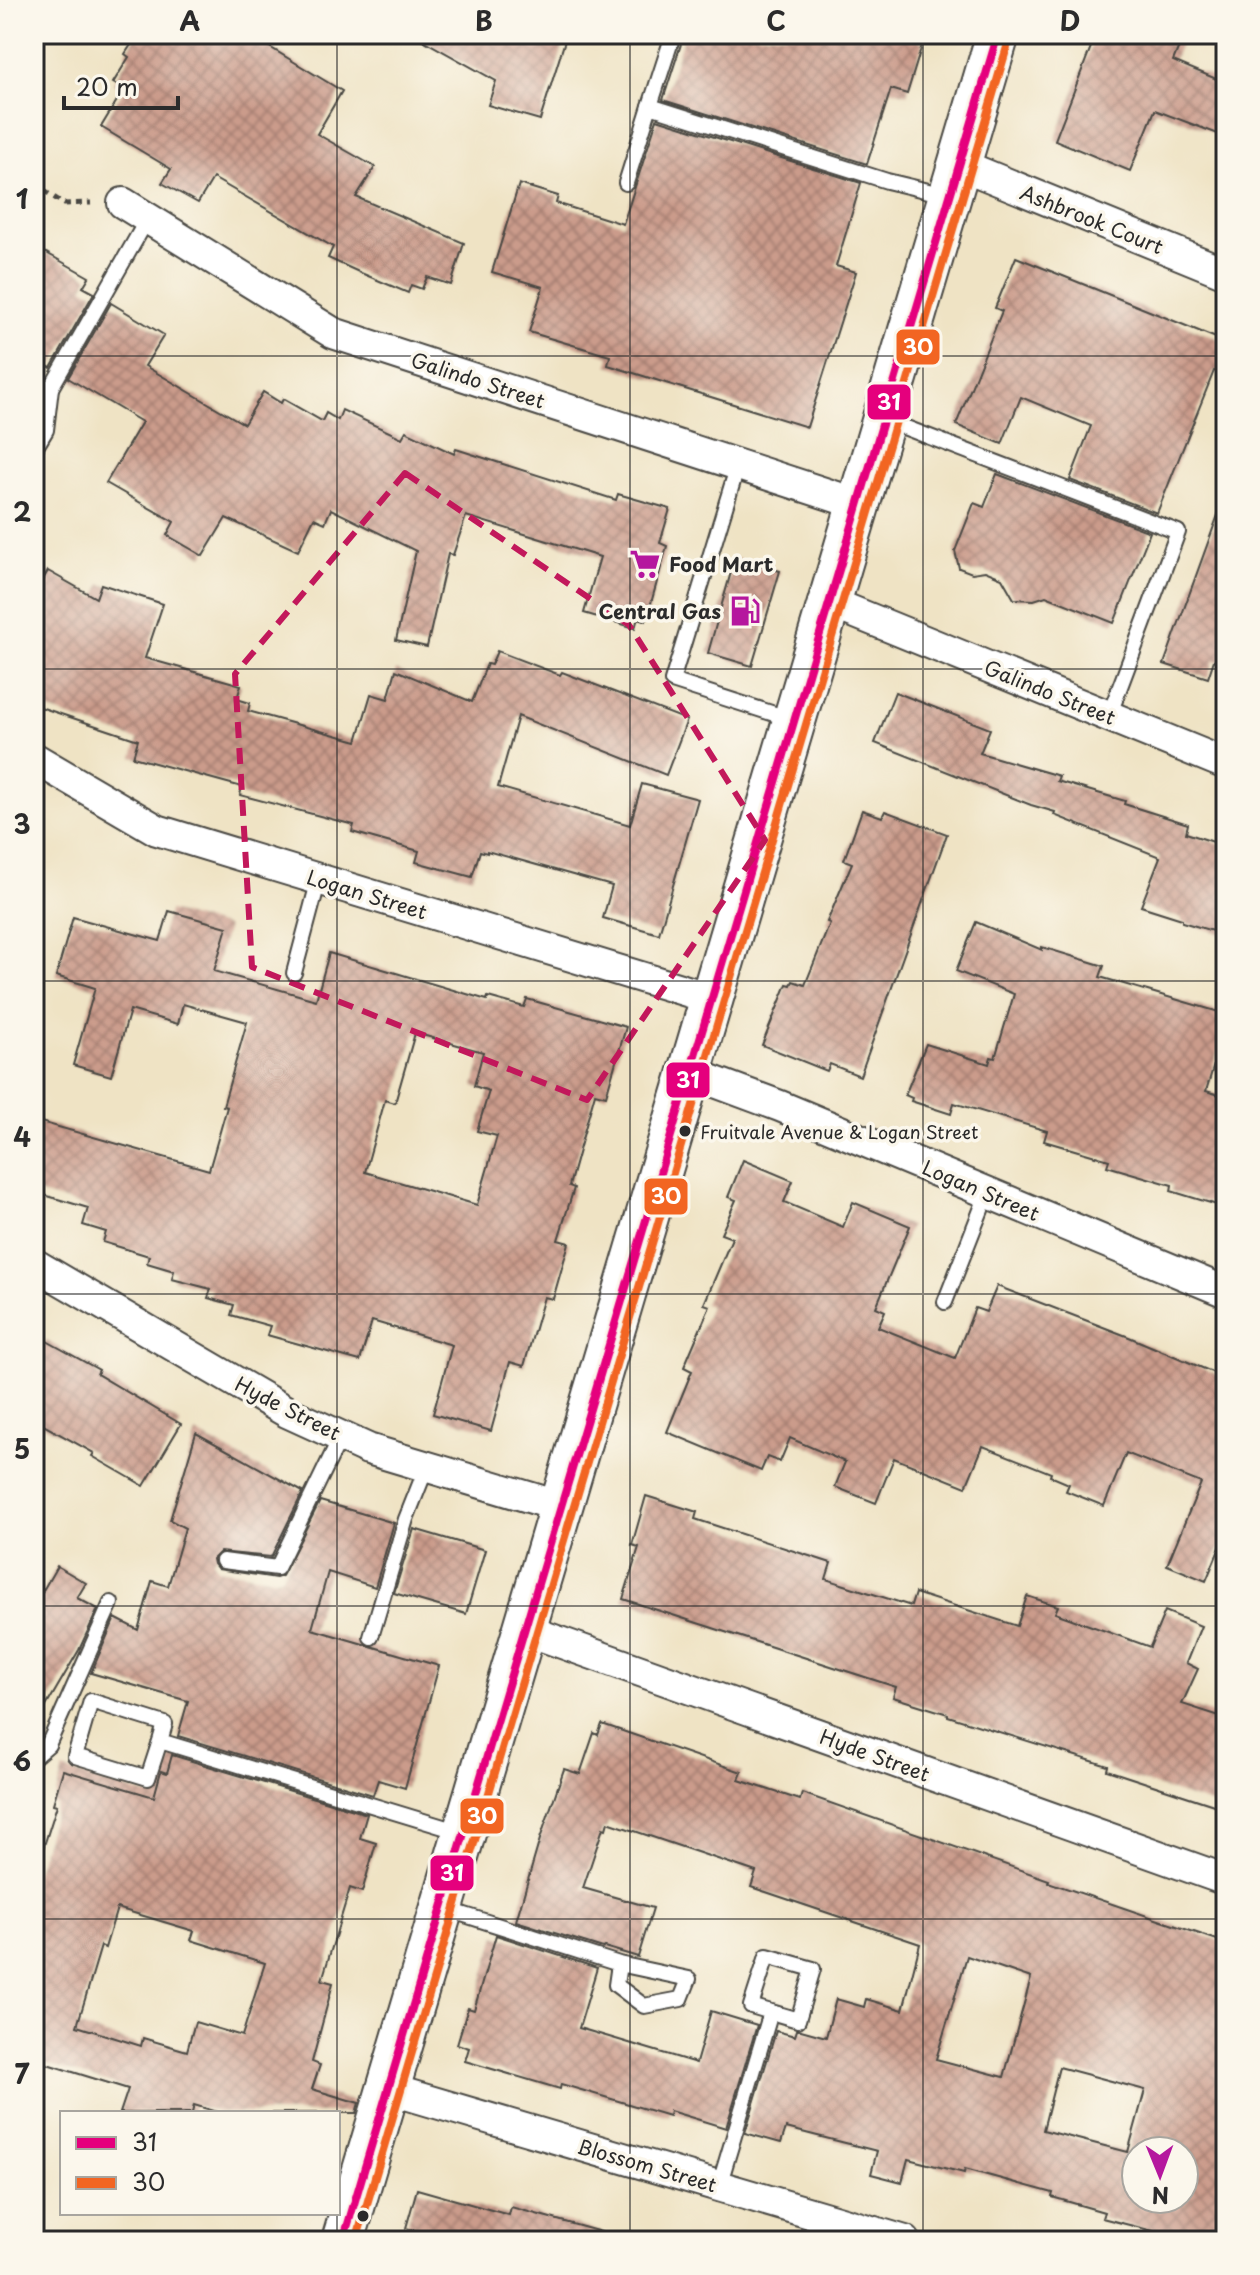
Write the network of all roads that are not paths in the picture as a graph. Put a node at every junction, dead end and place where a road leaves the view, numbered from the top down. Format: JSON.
{"nodes":[{"id":1,"x":998,"y":34,"type":"edge"},
{"id":2,"x":672,"y":38,"type":"dead end"},
{"id":3,"x":650,"y":106,"type":"junction"},
{"id":4,"x":954,"y":180,"type":"junction"},
{"id":5,"x":626,"y":183,"type":"dead end"},
{"id":6,"x":135,"y":210,"type":"joint"},
{"id":7,"x":1226,"y":273,"type":"edge"},
{"id":8,"x":34,"y":383,"type":"edge"},
{"id":9,"x":51,"y":388,"type":"junction"},
{"id":10,"x":884,"y":419,"type":"junction"},
{"id":11,"x":34,"y":450,"type":"edge"},
{"id":12,"x":738,"y":465,"type":"junction"},
{"id":13,"x":858,"y":504,"type":"junction"},
{"id":14,"x":829,"y":602,"type":"junction"},
{"id":15,"x":1109,"y":716,"type":"junction"},
{"id":16,"x":794,"y":721,"type":"junction"},
{"id":17,"x":34,"y":758,"type":"edge"},
{"id":18,"x":1226,"y":764,"type":"edge"},
{"id":19,"x":319,"y":879,"type":"junction"},
{"id":20,"x":294,"y":973,"type":"dead end"},
{"id":21,"x":713,"y":999,"type":"junction"},
{"id":22,"x":691,"y":1073,"type":"junction"},
{"id":23,"x":988,"y":1192,"type":"junction"},
{"id":24,"x":34,"y":1264,"type":"edge"},
{"id":25,"x":1226,"y":1292,"type":"edge"},
{"id":26,"x":945,"y":1302,"type":"dead end"},
{"id":27,"x":341,"y":1436,"type":"junction"},
{"id":28,"x":427,"y":1466,"type":"junction"},
{"id":29,"x":562,"y":1507,"type":"junction"},
{"id":30,"x":223,"y":1561,"type":"dead end"},
{"id":31,"x":111,"y":1603,"type":"dead end"},
{"id":32,"x":523,"y":1629,"type":"junction"},
{"id":33,"x":371,"y":1637,"type":"dead end"},
{"id":34,"x":160,"y":1741,"type":"junction"},
{"id":35,"x":34,"y":1757,"type":"edge"},
{"id":36,"x":464,"y":1833,"type":"junction"},
{"id":37,"x":1226,"y":1880,"type":"edge"},
{"id":38,"x":442,"y":1908,"type":"junction"},
{"id":39,"x":619,"y":1964,"type":"junction"},
{"id":40,"x":771,"y":2012,"type":"junction"},
{"id":41,"x":389,"y":2089,"type":"junction"},
{"id":42,"x":719,"y":2186,"type":"junction"},
{"id":43,"x":343,"y":2241,"type":"edge"},
{"id":44,"x":905,"y":2241,"type":"edge"}],
"edges":[{"from":1,"to":4,"type":"main road"},
{"from":2,"to":3,"type":"lane"},
{"from":3,"to":4,"type":"lane"},
{"from":3,"to":5,"type":"lane"},
{"from":4,"to":7,"type":"street","name":"Ashbrook Court"},
{"from":4,"to":10,"type":"main road"},
{"from":6,"to":9,"type":"lane"},
{"from":6,"to":12,"type":"street","name":"Galindo Street"},
{"from":8,"to":9,"type":"lane"},
{"from":9,"to":11,"type":"lane"},
{"from":10,"to":13,"type":"main road"},
{"from":10,"to":15,"type":"lane"},
{"from":12,"to":13,"type":"street","name":"Galindo Street"},
{"from":12,"to":16,"type":"lane"},
{"from":13,"to":14,"type":"main road"},
{"from":14,"to":15,"type":"street","name":"Galindo Street"},
{"from":14,"to":16,"type":"main road"},
{"from":15,"to":18,"type":"street","name":"Galindo Street"},
{"from":16,"to":21,"type":"main road"},
{"from":17,"to":19,"type":"street","name":"Logan Street"},
{"from":19,"to":20,"type":"lane"},
{"from":19,"to":21,"type":"street","name":"Logan Street"},
{"from":21,"to":22,"type":"main road"},
{"from":22,"to":23,"type":"street","name":"Logan Street"},
{"from":22,"to":29,"type":"main road"},
{"from":23,"to":25,"type":"street","name":"Logan Street"},
{"from":23,"to":26,"type":"lane"},
{"from":24,"to":27,"type":"street","name":"Hyde Street"},
{"from":27,"to":28,"type":"street","name":"Hyde Street"},
{"from":27,"to":30,"type":"lane"},
{"from":28,"to":29,"type":"street","name":"Hyde Street"},
{"from":28,"to":33,"type":"lane"},
{"from":29,"to":32,"type":"main road"},
{"from":31,"to":35,"type":"lane"},
{"from":32,"to":36,"type":"main road"},
{"from":32,"to":37,"type":"street","name":"Hyde Street"},
{"from":34,"to":34,"type":"lane"},
{"from":34,"to":36,"type":"lane"},
{"from":36,"to":38,"type":"main road"},
{"from":38,"to":39,"type":"lane"},
{"from":38,"to":41,"type":"main road"},
{"from":39,"to":39,"type":"lane"},
{"from":40,"to":40,"type":"lane"},
{"from":40,"to":42,"type":"lane"},
{"from":41,"to":42,"type":"street","name":"Blossom Street"},
{"from":41,"to":43,"type":"main road"},
{"from":42,"to":44,"type":"street","name":"Blossom Street"}]}
